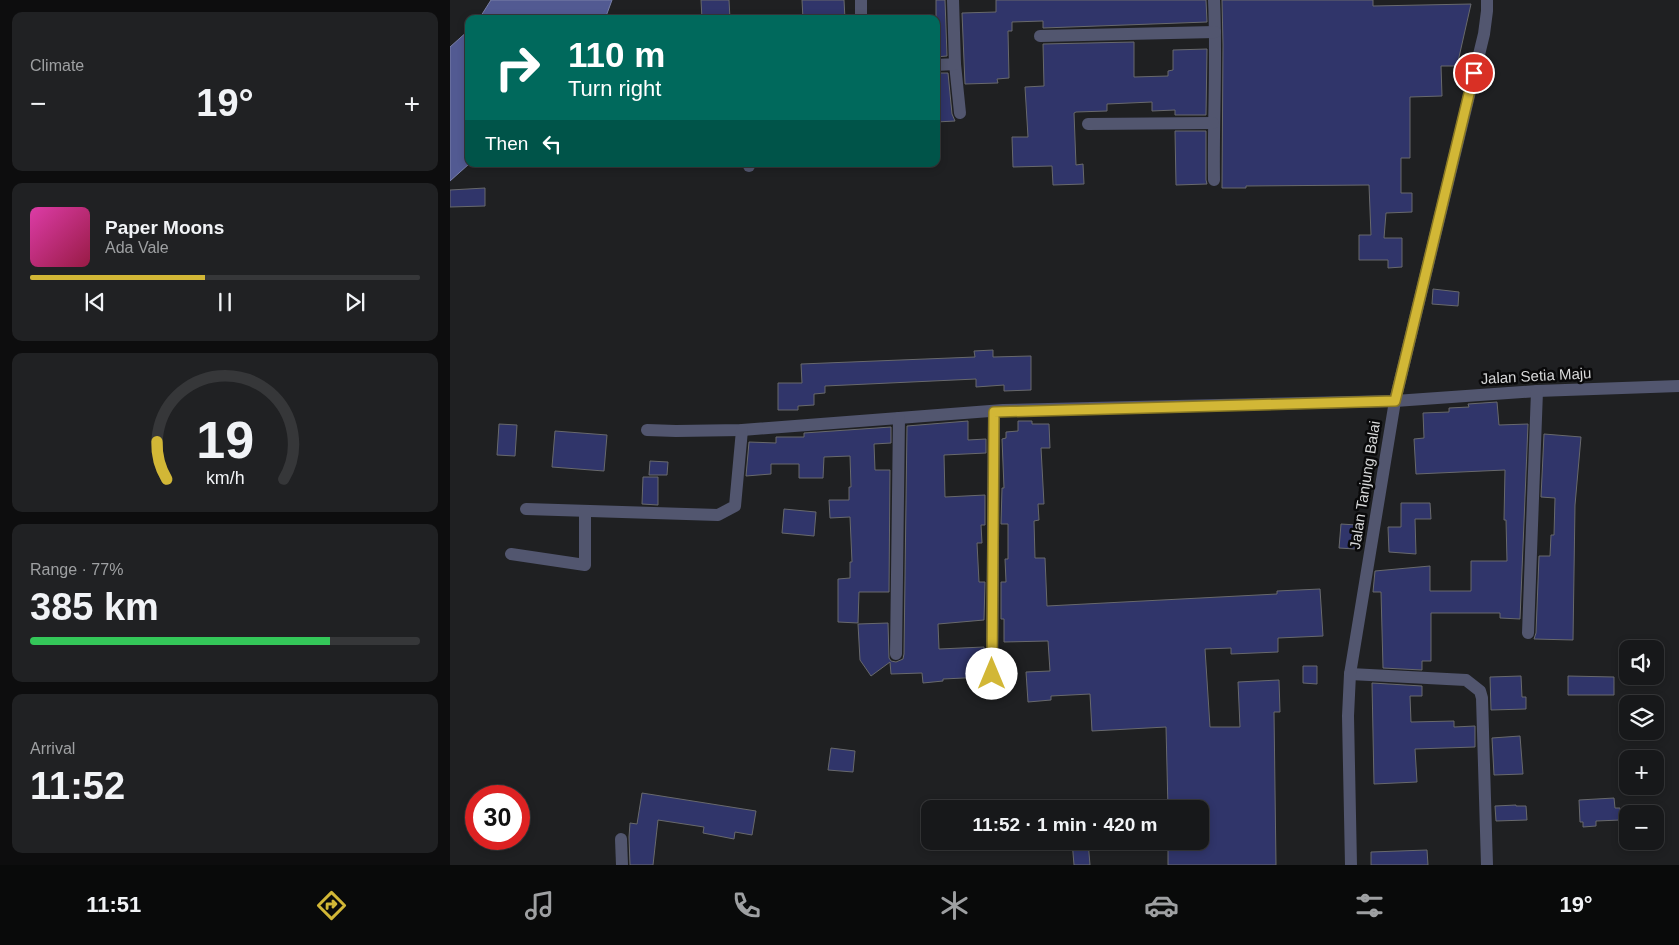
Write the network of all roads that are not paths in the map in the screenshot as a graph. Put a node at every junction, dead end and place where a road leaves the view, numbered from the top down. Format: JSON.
{"nodes":[{"id":1,"x":861,"y":0,"type":"edge"},
{"id":2,"x":953,"y":0,"type":"edge"},
{"id":3,"x":1214,"y":0,"type":"edge"},
{"id":4,"x":1487,"y":0,"type":"edge"},
{"id":5,"x":861,"y":15,"type":"edge"},
{"id":6,"x":1215,"y":32,"type":"junction"},
{"id":7,"x":1040,"y":36,"type":"dead end"},
{"id":8,"x":940,"y":64,"type":"edge"},
{"id":9,"x":955,"y":64,"type":"junction"},
{"id":10,"x":960,"y":113,"type":"dead end"},
{"id":11,"x":1213,"y":123,"type":"junction"},
{"id":12,"x":1088,"y":124,"type":"dead end"},
{"id":13,"x":1214,"y":180,"type":"dead end"},
{"id":14,"x":1679,"y":386,"type":"edge"},
{"id":15,"x":1537,"y":391,"type":"junction"},
{"id":16,"x":1395,"y":401,"type":"junction"},
{"id":17,"x":994,"y":412,"type":"junction"},
{"id":18,"x":899,"y":418,"type":"junction"},
{"id":19,"x":647,"y":430,"type":"dead end"},
{"id":20,"x":742,"y":430,"type":"junction"},
{"id":21,"x":526,"y":509,"type":"dead end"},
{"id":22,"x":585,"y":511,"type":"junction"},
{"id":23,"x":511,"y":554,"type":"dead end"},
{"id":24,"x":1528,"y":633,"type":"dead end"},
{"id":25,"x":896,"y":654,"type":"dead end"},
{"id":26,"x":992,"y":674,"type":"dead end"},
{"id":27,"x":1350,"y":674,"type":"junction"},
{"id":28,"x":621,"y":839,"type":"dead end"},
{"id":29,"x":622,"y":865,"type":"edge"},
{"id":30,"x":1351,"y":865,"type":"edge"},
{"id":31,"x":1487,"y":865,"type":"edge"}],
"edges":[{"from":1,"to":5,"type":"street"},
{"from":2,"to":9,"type":"street"},
{"from":3,"to":6,"type":"street"},
{"from":4,"to":16,"type":"street","name":"Jalan Tanjung Balai"},
{"from":6,"to":7,"type":"street"},
{"from":6,"to":11,"type":"street"},
{"from":8,"to":9,"type":"street"},
{"from":9,"to":10,"type":"street"},
{"from":11,"to":12,"type":"street"},
{"from":11,"to":13,"type":"street"},
{"from":14,"to":15,"type":"street","name":"Jalan Setia Maju"},
{"from":15,"to":16,"type":"street","name":"Jalan Setia Maju"},
{"from":15,"to":24,"type":"street"},
{"from":16,"to":17,"type":"street","name":"Jalan Setia Maju"},
{"from":16,"to":27,"type":"street","name":"Jalan Tanjung Balai"},
{"from":17,"to":18,"type":"street","name":"Jalan Setia Maju"},
{"from":17,"to":26,"type":"street"},
{"from":18,"to":20,"type":"street","name":"Jalan Setia Maju"},
{"from":18,"to":25,"type":"street"},
{"from":19,"to":20,"type":"street","name":"Jalan Setia Maju"},
{"from":20,"to":22,"type":"street"},
{"from":21,"to":22,"type":"street"},
{"from":22,"to":23,"type":"street"},
{"from":27,"to":30,"type":"street","name":"Jalan Tanjung Balai"},
{"from":27,"to":31,"type":"street"},
{"from":28,"to":29,"type":"street"}]}
